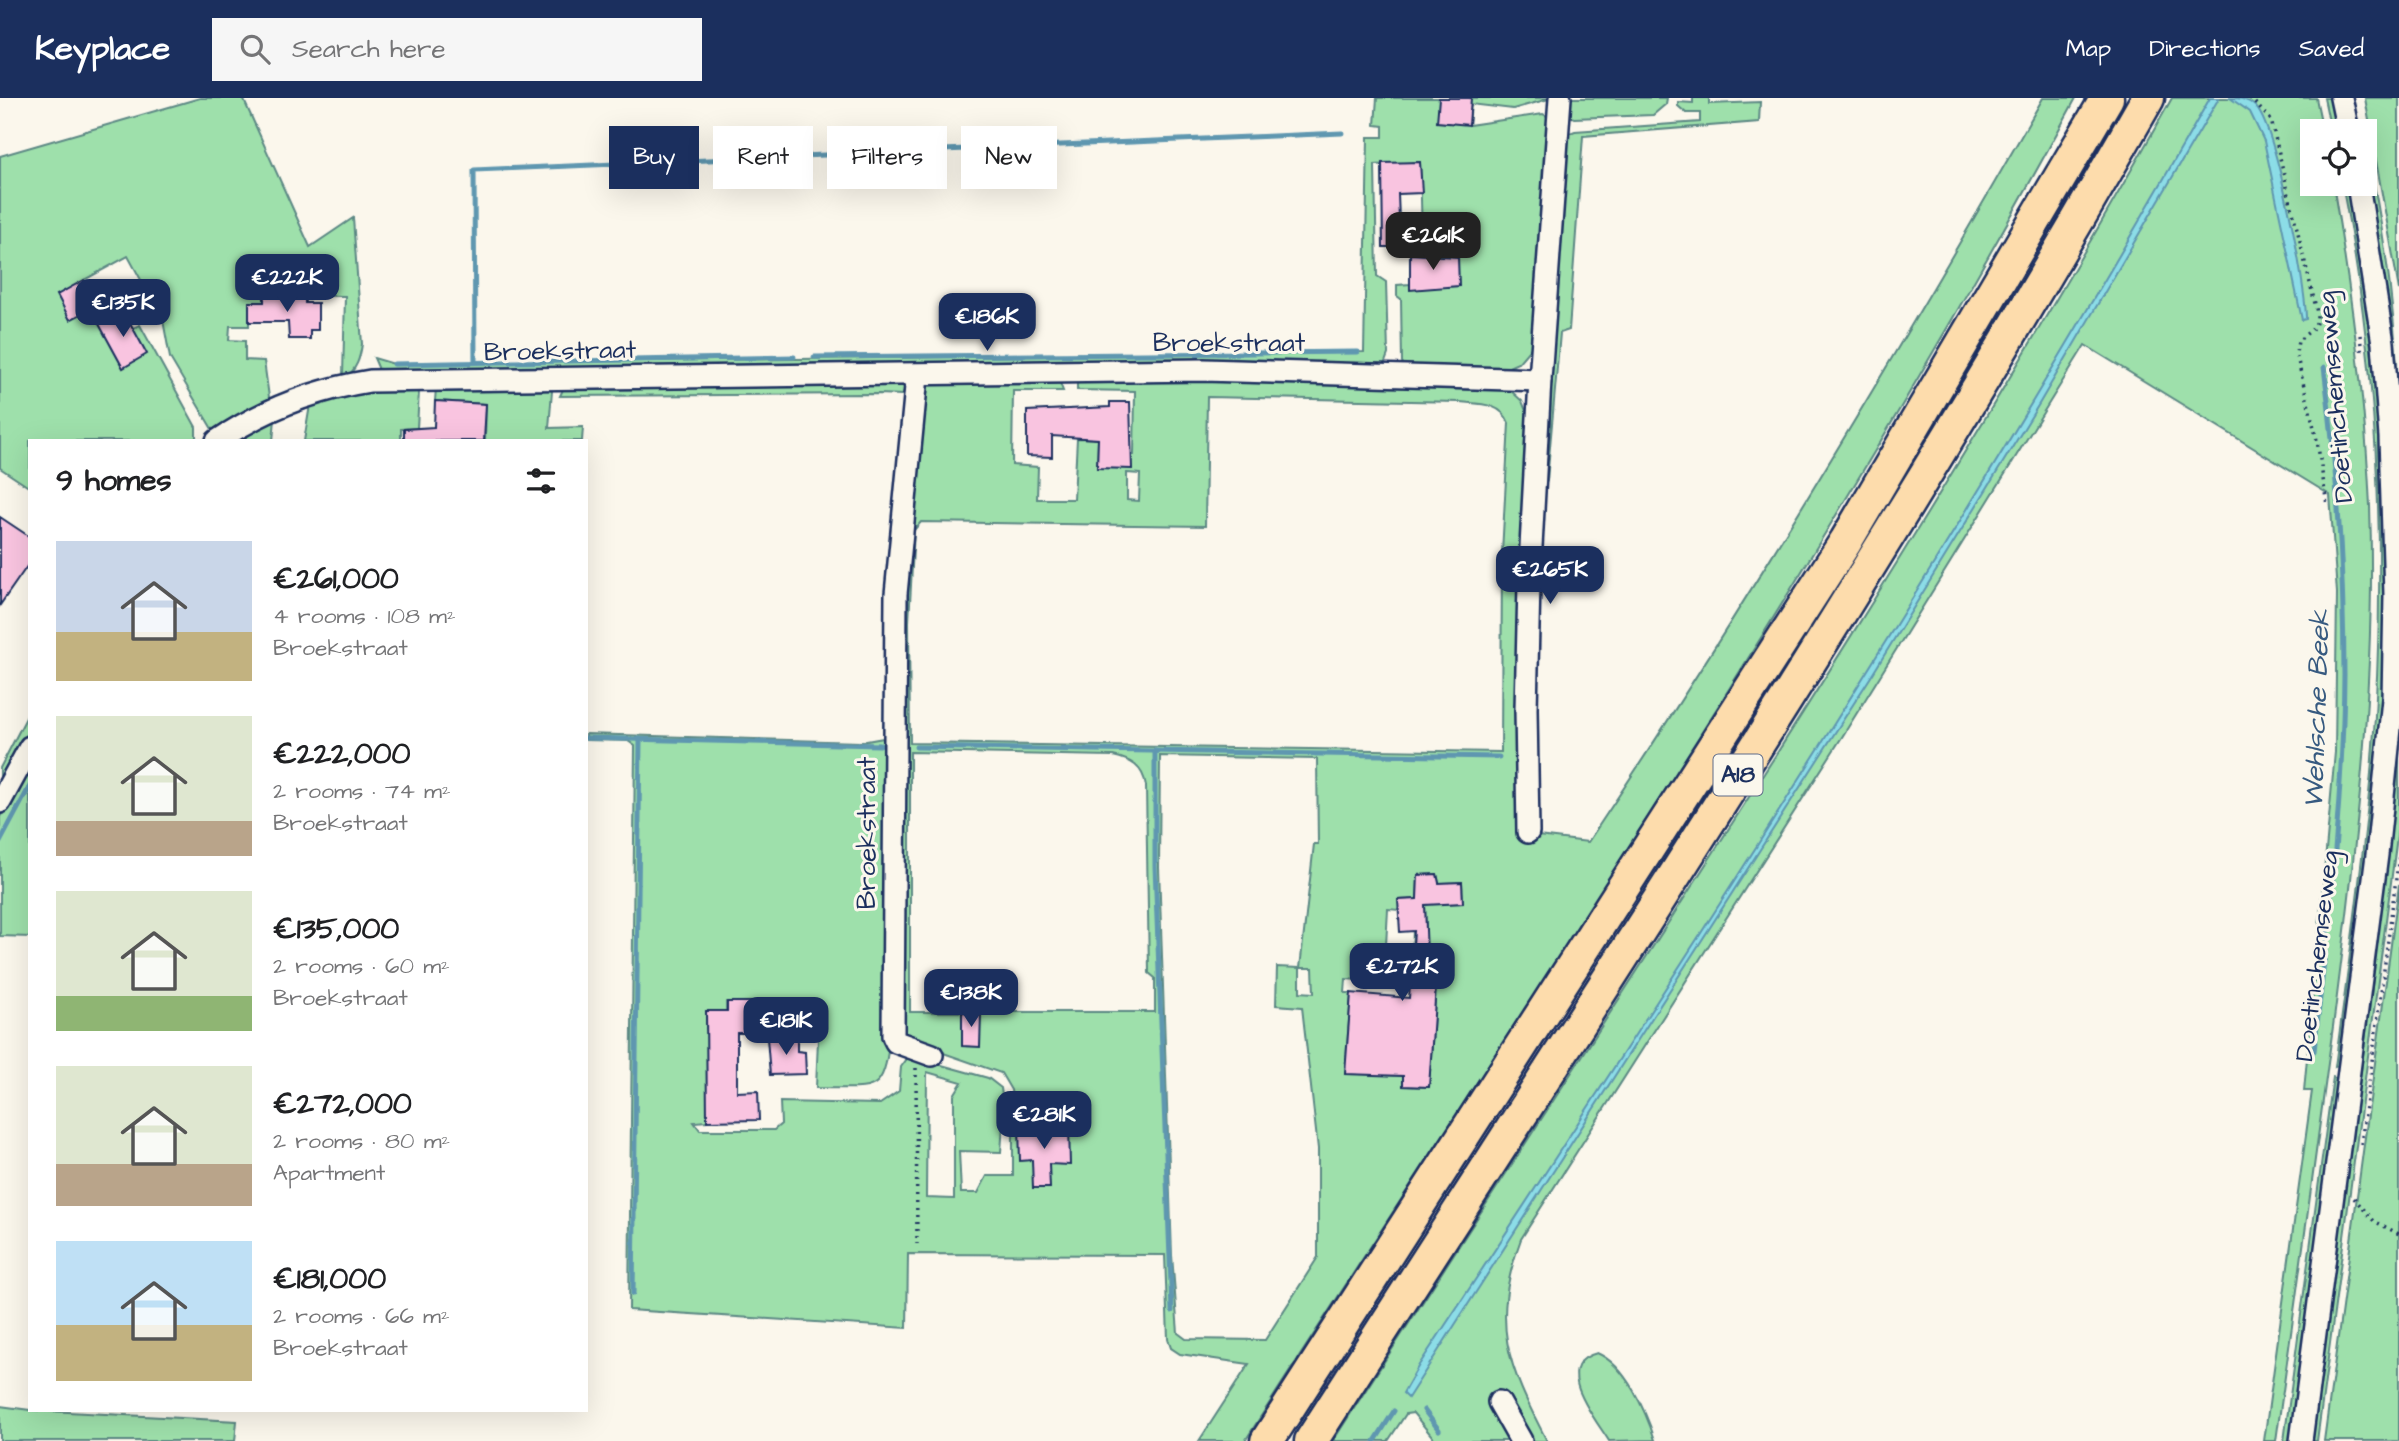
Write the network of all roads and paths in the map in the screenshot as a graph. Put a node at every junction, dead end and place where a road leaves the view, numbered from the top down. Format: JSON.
{"nodes":[{"id":1,"x":1560,"y":98,"type":"edge"},
{"id":2,"x":2107,"y":98,"type":"edge"},
{"id":3,"x":2148,"y":98,"type":"edge"},
{"id":4,"x":2250,"y":98,"type":"edge"},
{"id":5,"x":2341,"y":98,"type":"edge"},
{"id":6,"x":2345,"y":119,"type":"edge"},
{"id":7,"x":2360,"y":196,"type":"edge"},
{"id":8,"x":2358,"y":322,"type":"dead end"},
{"id":9,"x":2363,"y":363,"type":"dead end"},
{"id":10,"x":917,"y":376,"type":"junction"},
{"id":11,"x":1540,"y":380,"type":"junction"},
{"id":12,"x":220,"y":439,"type":"edge"},
{"id":13,"x":2327,"y":505,"type":"dead end"},
{"id":14,"x":28,"y":751,"type":"edge"},
{"id":15,"x":0,"y":802,"type":"edge"},
{"id":16,"x":1528,"y":832,"type":"dead end"},
{"id":17,"x":924,"y":1053,"type":"joint"},
{"id":18,"x":2354,"y":1198,"type":"dead end"},
{"id":19,"x":2399,"y":1234,"type":"edge"},
{"id":20,"x":917,"y":1244,"type":"dead end"},
{"id":21,"x":1499,"y":1402,"type":"dead end"},
{"id":22,"x":1267,"y":1441,"type":"edge"},
{"id":23,"x":1311,"y":1441,"type":"edge"},
{"id":24,"x":1521,"y":1441,"type":"edge"},
{"id":25,"x":2301,"y":1441,"type":"edge"}],
"edges":[{"from":1,"to":11,"type":"street"},
{"from":2,"to":22,"type":"highway","number":"A18"},
{"from":3,"to":23,"type":"highway","number":"A18"},
{"from":4,"to":13,"type":"path"},
{"from":5,"to":6,"type":"street"},
{"from":7,"to":25,"type":"street","name":"Doetinchemseweg"},
{"from":8,"to":9,"type":"path","name":"Doetinchemseweg"},
{"from":10,"to":11,"type":"street","name":"Broekstraat"},
{"from":10,"to":12,"type":"street","name":"Broekstraat"},
{"from":10,"to":17,"type":"street","name":"Broekstraat"},
{"from":11,"to":16,"type":"street"},
{"from":14,"to":15,"type":"street"},
{"from":17,"to":20,"type":"path"},
{"from":18,"to":19,"type":"path"},
{"from":21,"to":24,"type":"street"}]}
